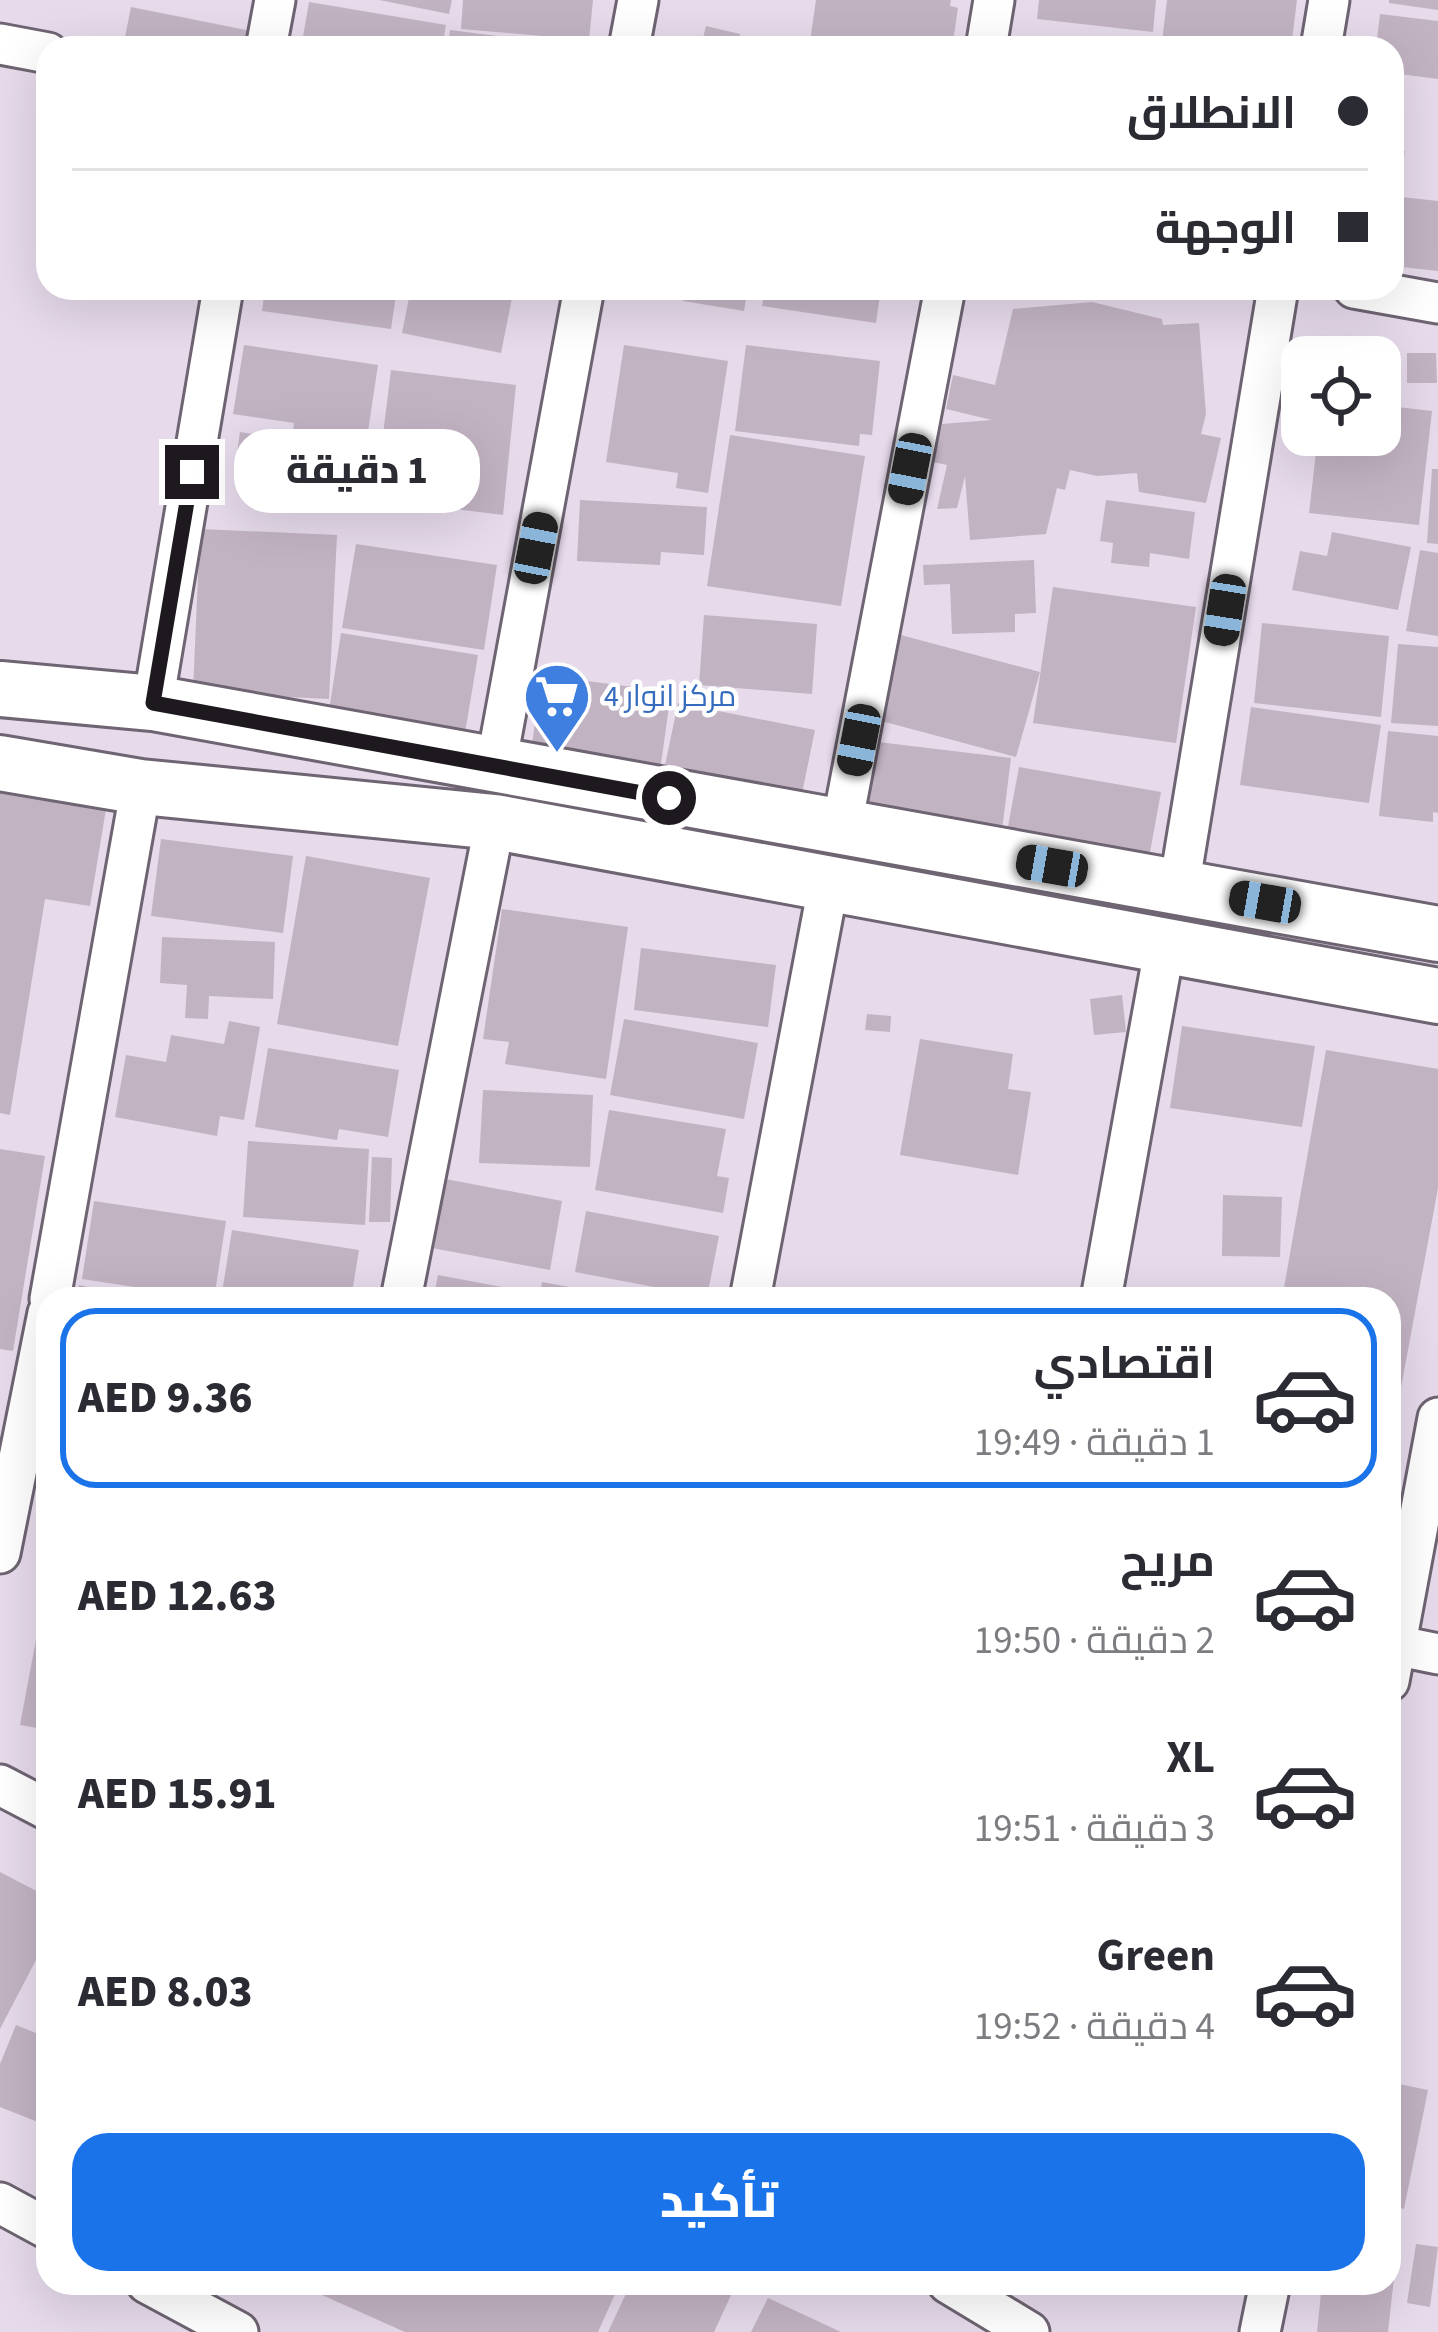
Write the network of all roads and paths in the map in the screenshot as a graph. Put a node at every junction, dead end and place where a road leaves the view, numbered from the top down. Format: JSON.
{"nodes":[{"id":1,"x":275,"y":0,"type":"edge"},
{"id":2,"x":638,"y":0,"type":"edge"},
{"id":3,"x":994,"y":0,"type":"edge"},
{"id":4,"x":1329,"y":0,"type":"edge"},
{"id":5,"x":268,"y":36,"type":"edge"},
{"id":6,"x":631,"y":36,"type":"edge"},
{"id":7,"x":988,"y":36,"type":"edge"},
{"id":8,"x":1323,"y":36,"type":"edge"},
{"id":9,"x":0,"y":44,"type":"edge"},
{"id":10,"x":36,"y":51,"type":"edge"},
{"id":11,"x":1404,"y":297,"type":"edge"},
{"id":12,"x":222,"y":300,"type":"edge"},
{"id":13,"x":582,"y":300,"type":"edge"},
{"id":14,"x":943,"y":300,"type":"edge"},
{"id":15,"x":1276,"y":300,"type":"edge"},
{"id":16,"x":1438,"y":303,"type":"edge"},
{"id":17,"x":0,"y":689,"type":"edge"},
{"id":18,"x":153,"y":703,"type":"junction"},
{"id":19,"x":0,"y":763,"type":"edge"},
{"id":20,"x":496,"y":765,"type":"junction"},
{"id":21,"x":141,"y":787,"type":"junction"},
{"id":22,"x":495,"y":822,"type":"junction"},
{"id":23,"x":836,"y":856,"type":"junction"},
{"id":24,"x":1179,"y":887,"type":"junction"},
{"id":25,"x":1438,"y":934,"type":"edge"},
{"id":26,"x":1166,"y":945,"type":"junction"},
{"id":27,"x":1438,"y":996,"type":"edge"},
{"id":28,"x":52,"y":1287,"type":"edge"},
{"id":29,"x":403,"y":1287,"type":"edge"},
{"id":30,"x":751,"y":1287,"type":"edge"},
{"id":31,"x":1103,"y":1287,"type":"edge"},
{"id":32,"x":36,"y":1361,"type":"edge"},
{"id":33,"x":27,"y":1398,"type":"edge"},
{"id":34,"x":1438,"y":1418,"type":"edge"},
{"id":35,"x":0,"y":1553,"type":"edge"},
{"id":36,"x":1401,"y":1606,"type":"edge"},
{"id":37,"x":1438,"y":1654,"type":"edge"},
{"id":38,"x":1401,"y":1656,"type":"edge"},
{"id":39,"x":0,"y":1785,"type":"edge"},
{"id":40,"x":36,"y":1804,"type":"edge"},
{"id":41,"x":0,"y":2203,"type":"edge"},
{"id":42,"x":36,"y":2222,"type":"edge"},
{"id":43,"x":169,"y":2295,"type":"edge"},
{"id":44,"x":968,"y":2295,"type":"edge"},
{"id":45,"x":1268,"y":2295,"type":"edge"},
{"id":46,"x":238,"y":2332,"type":"edge"},
{"id":47,"x":1029,"y":2332,"type":"edge"},
{"id":48,"x":1260,"y":2332,"type":"edge"}],
"edges":[{"from":1,"to":5,"type":"street"},
{"from":2,"to":6,"type":"street"},
{"from":3,"to":7,"type":"street"},
{"from":4,"to":8,"type":"street"},
{"from":9,"to":10,"type":"street"},
{"from":11,"to":16,"type":"street"},
{"from":12,"to":18,"type":"street"},
{"from":13,"to":20,"type":"street"},
{"from":14,"to":23,"type":"street"},
{"from":15,"to":24,"type":"street"},
{"from":17,"to":18,"type":"main road"},
{"from":18,"to":20,"type":"main road"},
{"from":19,"to":21,"type":"main road"},
{"from":20,"to":23,"type":"main road"},
{"from":21,"to":22,"type":"main road"},
{"from":21,"to":28,"type":"street"},
{"from":22,"to":23,"type":"main road"},
{"from":22,"to":29,"type":"street"},
{"from":23,"to":24,"type":"main road"},
{"from":23,"to":26,"type":"main road"},
{"from":23,"to":30,"type":"street"},
{"from":24,"to":25,"type":"main road"},
{"from":26,"to":27,"type":"main road"},
{"from":26,"to":31,"type":"street"},
{"from":32,"to":33,"type":"street"},
{"from":33,"to":35,"type":"street"},
{"from":34,"to":36,"type":"street"},
{"from":37,"to":38,"type":"street"},
{"from":39,"to":40,"type":"street"},
{"from":41,"to":42,"type":"street"},
{"from":43,"to":46,"type":"street"},
{"from":44,"to":47,"type":"street"},
{"from":45,"to":48,"type":"street"}]}
